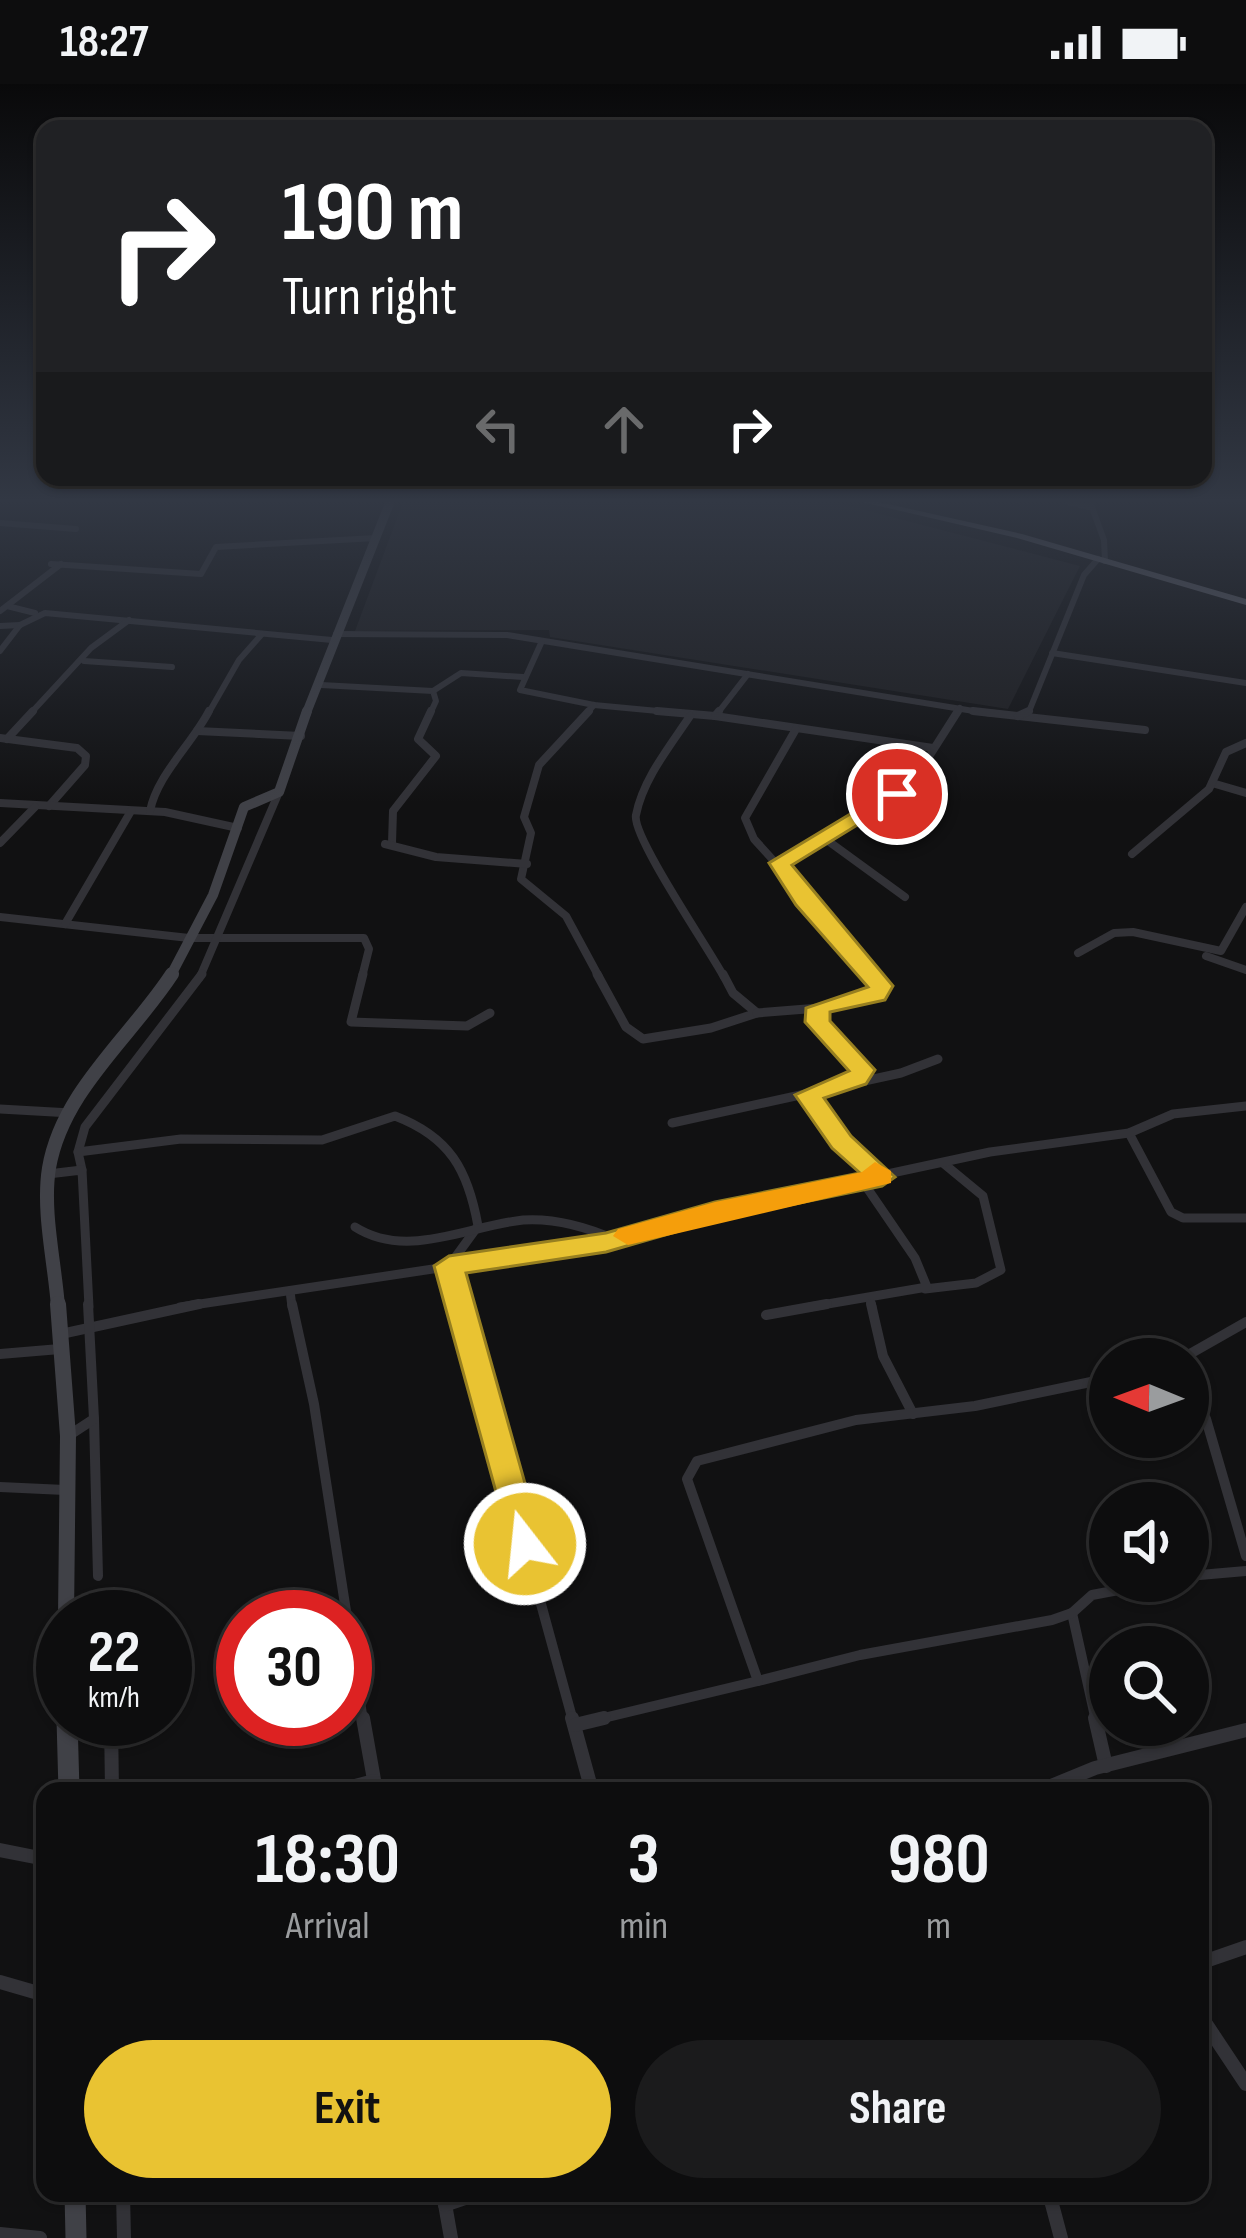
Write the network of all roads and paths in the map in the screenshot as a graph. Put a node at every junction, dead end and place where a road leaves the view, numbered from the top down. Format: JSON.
{"nodes":[{"id":1,"x":348,"y":603,"type":"edge"},
{"id":2,"x":1073,"y":603,"type":"edge"},
{"id":3,"x":3,"y":609,"type":"edge"},
{"id":4,"x":35,"y":613,"type":"junction"},
{"id":5,"x":129,"y":620,"type":"junction"},
{"id":6,"x":20,"y":625,"type":"junction"},
{"id":7,"x":0,"y":626,"type":"edge"},
{"id":8,"x":262,"y":634,"type":"junction"},
{"id":9,"x":333,"y":637,"type":"junction"},
{"id":10,"x":542,"y":641,"type":"junction"},
{"id":11,"x":0,"y":651,"type":"edge"},
{"id":12,"x":1052,"y":652,"type":"junction"},
{"id":13,"x":84,"y":661,"type":"junction"},
{"id":14,"x":172,"y":667,"type":"dead end"},
{"id":15,"x":748,"y":674,"type":"junction"},
{"id":16,"x":523,"y":677,"type":"junction"},
{"id":17,"x":1246,"y":682,"type":"edge"},
{"id":18,"x":321,"y":685,"type":"junction"},
{"id":19,"x":433,"y":692,"type":"junction"},
{"id":20,"x":594,"y":705,"type":"junction"},
{"id":21,"x":961,"y":708,"type":"junction"},
{"id":22,"x":691,"y":716,"type":"junction"},
{"id":23,"x":715,"y":716,"type":"junction"},
{"id":24,"x":1018,"y":716,"type":"junction"},
{"id":25,"x":796,"y":729,"type":"junction"},
{"id":26,"x":1145,"y":730,"type":"dead end"},
{"id":27,"x":197,"y":731,"type":"junction"},
{"id":28,"x":301,"y":736,"type":"junction"},
{"id":29,"x":3,"y":738,"type":"edge"},
{"id":30,"x":1246,"y":743,"type":"edge"},
{"id":31,"x":933,"y":748,"type":"junction"},
{"id":32,"x":1212,"y":783,"type":"junction"},
{"id":33,"x":280,"y":792,"type":"junction"},
{"id":34,"x":1246,"y":793,"type":"edge"},
{"id":35,"x":0,"y":803,"type":"edge"},
{"id":36,"x":49,"y":806,"type":"junction"},
{"id":37,"x":35,"y":807,"type":"junction"},
{"id":38,"x":131,"y":811,"type":"junction"},
{"id":39,"x":150,"y":811,"type":"junction"},
{"id":40,"x":238,"y":828,"type":"junction"},
{"id":41,"x":824,"y":838,"type":"junction"},
{"id":42,"x":0,"y":843,"type":"edge"},
{"id":43,"x":1132,"y":854,"type":"dead end"},
{"id":44,"x":780,"y":863,"type":"junction"},
{"id":45,"x":527,"y":864,"type":"junction"},
{"id":46,"x":905,"y":897,"type":"dead end"},
{"id":47,"x":1246,"y":907,"type":"edge"},
{"id":48,"x":0,"y":916,"type":"edge"},
{"id":49,"x":10,"y":921,"type":"junction"},
{"id":50,"x":65,"y":924,"type":"junction"},
{"id":51,"x":0,"y":926,"type":"edge"},
{"id":52,"x":189,"y":938,"type":"junction"},
{"id":53,"x":217,"y":938,"type":"junction"},
{"id":54,"x":1195,"y":952,"type":"junction"},
{"id":55,"x":1078,"y":953,"type":"dead end"},
{"id":56,"x":1246,"y":970,"type":"edge"},
{"id":57,"x":819,"y":1008,"type":"junction"},
{"id":58,"x":490,"y":1013,"type":"dead end"},
{"id":59,"x":757,"y":1013,"type":"junction"},
{"id":60,"x":938,"y":1059,"type":"dead end"},
{"id":61,"x":857,"y":1078,"type":"junction"},
{"id":62,"x":808,"y":1095,"type":"junction"},
{"id":63,"x":1246,"y":1106,"type":"edge"},
{"id":64,"x":0,"y":1109,"type":"edge"},
{"id":65,"x":70,"y":1113,"type":"junction"},
{"id":66,"x":672,"y":1123,"type":"dead end"},
{"id":67,"x":1129,"y":1132,"type":"junction"},
{"id":68,"x":78,"y":1152,"type":"junction"},
{"id":69,"x":943,"y":1163,"type":"junction"},
{"id":70,"x":82,"y":1170,"type":"junction"},
{"id":71,"x":48,"y":1174,"type":"junction"},
{"id":72,"x":882,"y":1177,"type":"junction"},
{"id":73,"x":863,"y":1182,"type":"junction"},
{"id":74,"x":1246,"y":1218,"type":"edge"},
{"id":75,"x":478,"y":1226,"type":"junction"},
{"id":76,"x":355,"y":1227,"type":"dead end"},
{"id":77,"x":617,"y":1240,"type":"junction"},
{"id":78,"x":449,"y":1266,"type":"junction"},
{"id":79,"x":925,"y":1289,"type":"junction"},
{"id":80,"x":290,"y":1291,"type":"junction"},
{"id":81,"x":870,"y":1300,"type":"junction"},
{"id":82,"x":766,"y":1316,"type":"dead end"},
{"id":83,"x":1246,"y":1322,"type":"edge"},
{"id":84,"x":88,"y":1325,"type":"junction"},
{"id":85,"x":62,"y":1342,"type":"junction"},
{"id":86,"x":1209,"y":1342,"type":"edge"},
{"id":87,"x":0,"y":1354,"type":"edge"},
{"id":88,"x":1089,"y":1382,"type":"edge"},
{"id":89,"x":913,"y":1414,"type":"junction"},
{"id":90,"x":94,"y":1419,"type":"junction"},
{"id":91,"x":1209,"y":1429,"type":"edge"},
{"id":92,"x":68,"y":1436,"type":"junction"},
{"id":93,"x":0,"y":1487,"type":"edge"},
{"id":94,"x":65,"y":1490,"type":"junction"},
{"id":95,"x":1246,"y":1556,"type":"edge"},
{"id":96,"x":1246,"y":1571,"type":"edge"},
{"id":97,"x":1209,"y":1574,"type":"edge"},
{"id":98,"x":98,"y":1576,"type":"dead end"},
{"id":99,"x":66,"y":1590,"type":"edge"},
{"id":100,"x":1089,"y":1598,"type":"edge"},
{"id":101,"x":1072,"y":1613,"type":"junction"},
{"id":102,"x":758,"y":1681,"type":"junction"},
{"id":103,"x":575,"y":1725,"type":"junction"},
{"id":104,"x":1246,"y":1730,"type":"edge"},
{"id":105,"x":68,"y":1746,"type":"edge"},
{"id":106,"x":111,"y":1746,"type":"edge"},
{"id":107,"x":1106,"y":1766,"type":"junction"},
{"id":108,"x":69,"y":1782,"type":"edge"},
{"id":109,"x":112,"y":1782,"type":"edge"},
{"id":110,"x":374,"y":1782,"type":"edge"},
{"id":111,"x":590,"y":1782,"type":"edge"},
{"id":112,"x":1064,"y":1782,"type":"edge"},
{"id":113,"x":0,"y":1850,"type":"edge"},
{"id":114,"x":36,"y":1857,"type":"edge"},
{"id":115,"x":1246,"y":1947,"type":"edge"},
{"id":116,"x":1209,"y":1960,"type":"edge"},
{"id":117,"x":0,"y":1982,"type":"edge"},
{"id":118,"x":36,"y":1992,"type":"edge"},
{"id":119,"x":1209,"y":2028,"type":"edge"},
{"id":120,"x":1246,"y":2084,"type":"edge"},
{"id":121,"x":75,"y":2202,"type":"edge"},
{"id":122,"x":122,"y":2202,"type":"edge"},
{"id":123,"x":445,"y":2202,"type":"edge"},
{"id":124,"x":1051,"y":2202,"type":"edge"},
{"id":125,"x":0,"y":2234,"type":"edge"},
{"id":126,"x":40,"y":2238,"type":"edge"},
{"id":127,"x":76,"y":2238,"type":"edge"},
{"id":128,"x":124,"y":2238,"type":"edge"},
{"id":129,"x":451,"y":2238,"type":"edge"},
{"id":130,"x":1061,"y":2238,"type":"edge"}],
"edges":[{"from":1,"to":9,"type":"street"},
{"from":2,"to":12,"type":"street"},
{"from":3,"to":4,"type":"street"},
{"from":4,"to":5,"type":"street"},
{"from":4,"to":6,"type":"street"},
{"from":5,"to":8,"type":"street"},
{"from":5,"to":13,"type":"street"},
{"from":6,"to":7,"type":"street"},
{"from":6,"to":11,"type":"street"},
{"from":8,"to":9,"type":"street"},
{"from":8,"to":27,"type":"street"},
{"from":9,"to":10,"type":"street"},
{"from":9,"to":18,"type":"street"},
{"from":10,"to":15,"type":"street"},
{"from":10,"to":16,"type":"street"},
{"from":12,"to":17,"type":"street"},
{"from":12,"to":24,"type":"street"},
{"from":13,"to":14,"type":"street"},
{"from":13,"to":29,"type":"street"},
{"from":15,"to":21,"type":"street"},
{"from":15,"to":23,"type":"street"},
{"from":16,"to":19,"type":"street"},
{"from":16,"to":20,"type":"street"},
{"from":18,"to":19,"type":"street"},
{"from":18,"to":28,"type":"street"},
{"from":19,"to":45,"type":"street"},
{"from":20,"to":22,"type":"street"},
{"from":20,"to":45,"type":"street"},
{"from":21,"to":24,"type":"street"},
{"from":21,"to":31,"type":"street"},
{"from":22,"to":23,"type":"street"},
{"from":22,"to":59,"type":"street"},
{"from":23,"to":25,"type":"street"},
{"from":24,"to":26,"type":"street"},
{"from":25,"to":31,"type":"street"},
{"from":25,"to":44,"type":"street"},
{"from":27,"to":28,"type":"street"},
{"from":27,"to":39,"type":"street"},
{"from":28,"to":33,"type":"street"},
{"from":29,"to":36,"type":"street"},
{"from":30,"to":32,"type":"street"},
{"from":31,"to":41,"type":"street"},
{"from":32,"to":34,"type":"street"},
{"from":32,"to":43,"type":"street"},
{"from":33,"to":40,"type":"street"},
{"from":33,"to":53,"type":"street"},
{"from":35,"to":37,"type":"street"},
{"from":36,"to":37,"type":"street"},
{"from":36,"to":38,"type":"street"},
{"from":37,"to":42,"type":"street"},
{"from":38,"to":39,"type":"street"},
{"from":38,"to":50,"type":"street"},
{"from":39,"to":40,"type":"street"},
{"from":40,"to":52,"type":"street"},
{"from":41,"to":44,"type":"street"},
{"from":41,"to":46,"type":"street"},
{"from":44,"to":57,"type":"street"},
{"from":45,"to":59,"type":"street"},
{"from":47,"to":54,"type":"street"},
{"from":48,"to":49,"type":"street"},
{"from":49,"to":50,"type":"street"},
{"from":49,"to":51,"type":"street"},
{"from":50,"to":52,"type":"street"},
{"from":52,"to":53,"type":"street"},
{"from":52,"to":65,"type":"street"},
{"from":53,"to":58,"type":"street"},
{"from":53,"to":68,"type":"street"},
{"from":54,"to":55,"type":"street"},
{"from":54,"to":56,"type":"street"},
{"from":57,"to":59,"type":"street"},
{"from":57,"to":61,"type":"street"},
{"from":60,"to":61,"type":"street"},
{"from":61,"to":62,"type":"street"},
{"from":62,"to":66,"type":"street"},
{"from":62,"to":72,"type":"street"},
{"from":63,"to":67,"type":"street"},
{"from":64,"to":65,"type":"street"},
{"from":65,"to":71,"type":"street"},
{"from":67,"to":69,"type":"street"},
{"from":67,"to":74,"type":"street"},
{"from":68,"to":70,"type":"street"},
{"from":68,"to":75,"type":"street"},
{"from":69,"to":72,"type":"street"},
{"from":69,"to":79,"type":"street"},
{"from":70,"to":71,"type":"street"},
{"from":70,"to":84,"type":"street"},
{"from":71,"to":85,"type":"street"},
{"from":72,"to":73,"type":"street"},
{"from":73,"to":77,"type":"street"},
{"from":73,"to":79,"type":"street"},
{"from":75,"to":76,"type":"street"},
{"from":75,"to":77,"type":"street"},
{"from":75,"to":78,"type":"street"},
{"from":77,"to":78,"type":"street"},
{"from":78,"to":80,"type":"street"},
{"from":78,"to":103,"type":"street"},
{"from":79,"to":81,"type":"street"},
{"from":80,"to":84,"type":"street"},
{"from":80,"to":110,"type":"street"},
{"from":81,"to":82,"type":"street"},
{"from":81,"to":89,"type":"street"},
{"from":83,"to":86,"type":"street"},
{"from":84,"to":85,"type":"street"},
{"from":84,"to":90,"type":"street"},
{"from":85,"to":87,"type":"street"},
{"from":85,"to":92,"type":"street"},
{"from":88,"to":89,"type":"street"},
{"from":89,"to":102,"type":"street"},
{"from":90,"to":92,"type":"street"},
{"from":90,"to":98,"type":"street"},
{"from":91,"to":95,"type":"street"},
{"from":92,"to":94,"type":"street"},
{"from":93,"to":94,"type":"street"},
{"from":94,"to":99,"type":"street"},
{"from":96,"to":97,"type":"street"},
{"from":100,"to":101,"type":"street"},
{"from":101,"to":102,"type":"street"},
{"from":101,"to":107,"type":"street"},
{"from":102,"to":103,"type":"street"},
{"from":103,"to":111,"type":"street"},
{"from":104,"to":107,"type":"street"},
{"from":105,"to":108,"type":"street"},
{"from":106,"to":109,"type":"street"},
{"from":107,"to":112,"type":"street"},
{"from":113,"to":114,"type":"street"},
{"from":115,"to":116,"type":"street"},
{"from":117,"to":118,"type":"street"},
{"from":119,"to":120,"type":"street"},
{"from":121,"to":127,"type":"street"},
{"from":122,"to":128,"type":"street"},
{"from":123,"to":129,"type":"street"},
{"from":124,"to":130,"type":"street"},
{"from":125,"to":126,"type":"street"}]}
